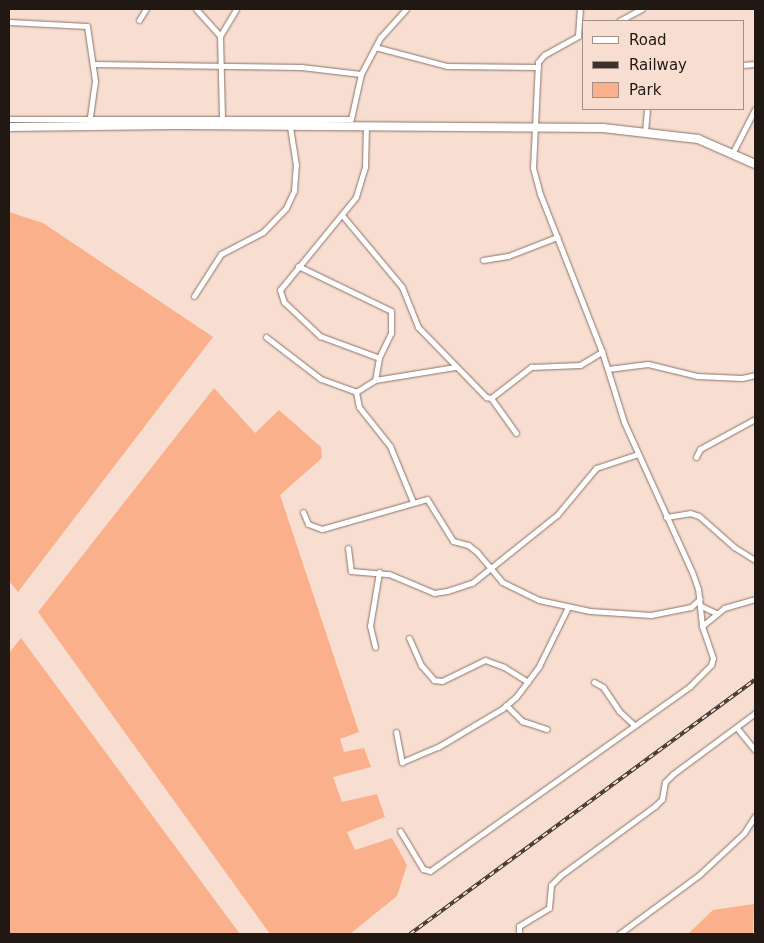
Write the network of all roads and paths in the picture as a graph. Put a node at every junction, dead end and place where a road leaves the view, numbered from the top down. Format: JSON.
{"nodes":[{"id":1,"x":146,"y":9,"type":"edge"},
{"id":2,"x":196,"y":9,"type":"edge"},
{"id":3,"x":236,"y":9,"type":"edge"},
{"id":4,"x":406,"y":9,"type":"edge"},
{"id":5,"x":580,"y":9,"type":"edge"},
{"id":6,"x":642,"y":9,"type":"edge"},
{"id":7,"x":139,"y":20,"type":"dead end"},
{"id":8,"x":621,"y":20,"type":"edge"},
{"id":9,"x":9,"y":22,"type":"edge"},
{"id":10,"x":220,"y":36,"type":"junction"},
{"id":11,"x":581,"y":36,"type":"edge"},
{"id":12,"x":375,"y":47,"type":"junction"},
{"id":13,"x":94,"y":64,"type":"junction"},
{"id":14,"x":538,"y":67,"type":"junction"},
{"id":15,"x":221,"y":68,"type":"junction"},
{"id":16,"x":361,"y":74,"type":"junction"},
{"id":17,"x":647,"y":110,"type":"edge"},
{"id":18,"x":755,"y":110,"type":"edge"},
{"id":19,"x":90,"y":118,"type":"junction"},
{"id":20,"x":222,"y":118,"type":"junction"},
{"id":21,"x":9,"y":119,"type":"edge"},
{"id":22,"x":290,"y":126,"type":"junction"},
{"id":23,"x":366,"y":126,"type":"junction"},
{"id":24,"x":537,"y":126,"type":"junction"},
{"id":25,"x":9,"y":127,"type":"edge"},
{"id":26,"x":645,"y":132,"type":"junction"},
{"id":27,"x":733,"y":152,"type":"junction"},
{"id":28,"x":755,"y":164,"type":"edge"},
{"id":29,"x":342,"y":215,"type":"junction"},
{"id":30,"x":557,"y":237,"type":"junction"},
{"id":31,"x":483,"y":260,"type":"dead end"},
{"id":32,"x":298,"y":266,"type":"junction"},
{"id":33,"x":194,"y":296,"type":"dead end"},
{"id":34,"x":266,"y":337,"type":"dead end"},
{"id":35,"x":602,"y":352,"type":"junction"},
{"id":36,"x":379,"y":358,"type":"junction"},
{"id":37,"x":455,"y":367,"type":"junction"},
{"id":38,"x":608,"y":369,"type":"junction"},
{"id":39,"x":755,"y":375,"type":"edge"},
{"id":40,"x":375,"y":380,"type":"junction"},
{"id":41,"x":356,"y":392,"type":"junction"},
{"id":42,"x":491,"y":398,"type":"junction"},
{"id":43,"x":755,"y":419,"type":"edge"},
{"id":44,"x":516,"y":433,"type":"dead end"},
{"id":45,"x":638,"y":454,"type":"junction"},
{"id":46,"x":696,"y":457,"type":"dead end"},
{"id":47,"x":413,"y":502,"type":"junction"},
{"id":48,"x":303,"y":512,"type":"dead end"},
{"id":49,"x":666,"y":517,"type":"junction"},
{"id":50,"x":348,"y":548,"type":"dead end"},
{"id":51,"x":755,"y":560,"type":"edge"},
{"id":52,"x":490,"y":568,"type":"junction"},
{"id":53,"x":379,"y":572,"type":"junction"},
{"id":54,"x":755,"y":598,"type":"edge"},
{"id":55,"x":700,"y":599,"type":"junction"},
{"id":56,"x":701,"y":606,"type":"junction"},
{"id":57,"x":568,"y":608,"type":"junction"},
{"id":58,"x":716,"y":613,"type":"junction"},
{"id":59,"x":702,"y":626,"type":"junction"},
{"id":60,"x":408,"y":638,"type":"dead end"},
{"id":61,"x":375,"y":647,"type":"dead end"},
{"id":62,"x":528,"y":682,"type":"junction"},
{"id":63,"x":594,"y":682,"type":"dead end"},
{"id":64,"x":506,"y":705,"type":"junction"},
{"id":65,"x":755,"y":713,"type":"edge"},
{"id":66,"x":634,"y":724,"type":"junction"},
{"id":67,"x":737,"y":728,"type":"junction"},
{"id":68,"x":547,"y":729,"type":"dead end"},
{"id":69,"x":396,"y":732,"type":"dead end"},
{"id":70,"x":755,"y":750,"type":"edge"},
{"id":71,"x":755,"y":816,"type":"edge"},
{"id":72,"x":400,"y":831,"type":"dead end"},
{"id":73,"x":519,"y":931,"type":"dead end"},
{"id":74,"x":619,"y":934,"type":"edge"}],
"edges":[{"from":1,"to":7,"type":"street"},
{"from":2,"to":10,"type":"street"},
{"from":3,"to":10,"type":"street"},
{"from":4,"to":12,"type":"street"},
{"from":5,"to":11,"type":"street"},
{"from":6,"to":8,"type":"street"},
{"from":9,"to":13,"type":"street"},
{"from":10,"to":15,"type":"street"},
{"from":11,"to":14,"type":"street"},
{"from":12,"to":14,"type":"street"},
{"from":12,"to":16,"type":"street"},
{"from":13,"to":15,"type":"street"},
{"from":13,"to":19,"type":"street"},
{"from":14,"to":24,"type":"street"},
{"from":15,"to":16,"type":"street"},
{"from":15,"to":20,"type":"street"},
{"from":16,"to":20,"type":"street"},
{"from":17,"to":26,"type":"street"},
{"from":18,"to":27,"type":"street"},
{"from":19,"to":20,"type":"street"},
{"from":19,"to":21,"type":"street"},
{"from":22,"to":23,"type":"main road"},
{"from":22,"to":25,"type":"main road"},
{"from":22,"to":33,"type":"street"},
{"from":23,"to":24,"type":"main road"},
{"from":23,"to":29,"type":"street"},
{"from":24,"to":26,"type":"main road"},
{"from":24,"to":30,"type":"street"},
{"from":26,"to":27,"type":"main road"},
{"from":27,"to":28,"type":"main road"},
{"from":29,"to":32,"type":"street"},
{"from":29,"to":37,"type":"street"},
{"from":30,"to":31,"type":"street"},
{"from":30,"to":35,"type":"street"},
{"from":32,"to":36,"type":"street"},
{"from":32,"to":36,"type":"street"},
{"from":34,"to":41,"type":"street"},
{"from":35,"to":38,"type":"street"},
{"from":35,"to":42,"type":"street"},
{"from":36,"to":40,"type":"street"},
{"from":37,"to":40,"type":"street"},
{"from":37,"to":42,"type":"street"},
{"from":38,"to":39,"type":"street"},
{"from":38,"to":45,"type":"street"},
{"from":40,"to":41,"type":"street"},
{"from":41,"to":47,"type":"street"},
{"from":42,"to":44,"type":"street"},
{"from":43,"to":46,"type":"street"},
{"from":45,"to":49,"type":"street"},
{"from":45,"to":52,"type":"street"},
{"from":47,"to":48,"type":"street"},
{"from":47,"to":52,"type":"street"},
{"from":49,"to":51,"type":"street"},
{"from":49,"to":55,"type":"street"},
{"from":50,"to":53,"type":"street"},
{"from":52,"to":53,"type":"street"},
{"from":52,"to":57,"type":"street"},
{"from":53,"to":61,"type":"street"},
{"from":54,"to":58,"type":"street"},
{"from":55,"to":56,"type":"street"},
{"from":55,"to":57,"type":"street"},
{"from":56,"to":58,"type":"street"},
{"from":56,"to":59,"type":"street"},
{"from":57,"to":62,"type":"street"},
{"from":58,"to":59,"type":"street"},
{"from":59,"to":66,"type":"street"},
{"from":60,"to":62,"type":"street"},
{"from":62,"to":64,"type":"street"},
{"from":63,"to":66,"type":"street"},
{"from":64,"to":68,"type":"street"},
{"from":64,"to":69,"type":"street"},
{"from":65,"to":67,"type":"street"},
{"from":66,"to":72,"type":"street"},
{"from":67,"to":70,"type":"street"},
{"from":67,"to":73,"type":"street"},
{"from":71,"to":74,"type":"street"}]}
